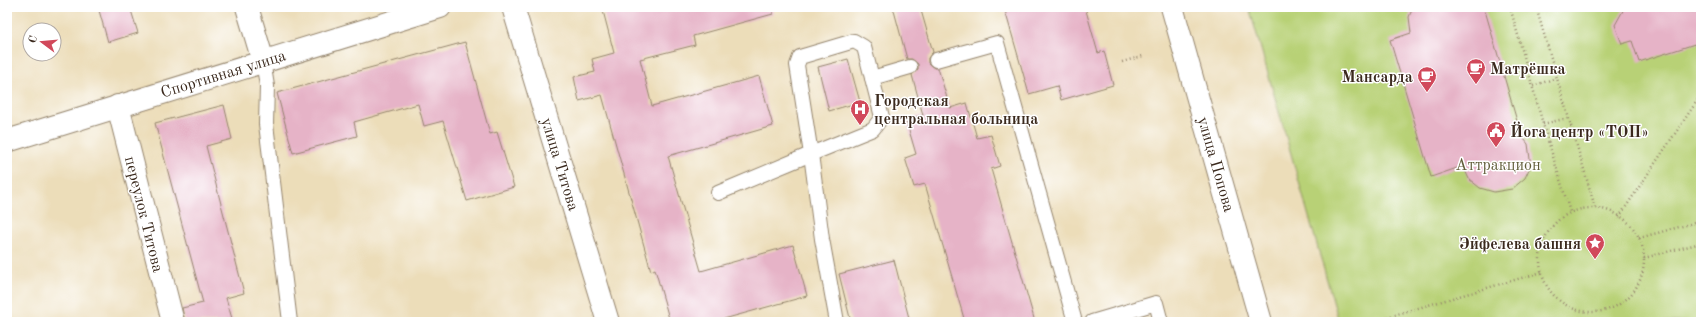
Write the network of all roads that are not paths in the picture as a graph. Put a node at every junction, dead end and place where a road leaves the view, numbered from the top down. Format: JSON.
{"nodes":[{"id":1,"x":247,"y":7,"type":"edge"},
{"id":2,"x":440,"y":7,"type":"edge"},
{"id":3,"x":514,"y":7,"type":"edge"},
{"id":4,"x":1172,"y":7,"type":"edge"},
{"id":5,"x":936,"y":60,"type":"dead end"},
{"id":6,"x":263,"y":61,"type":"junction"},
{"id":7,"x":910,"y":67,"type":"dead end"},
{"id":8,"x":872,"y":78,"type":"junction"},
{"id":9,"x":118,"y":106,"type":"junction"},
{"id":10,"x":7,"y":141,"type":"edge"},
{"id":11,"x":811,"y":154,"type":"junction"},
{"id":12,"x":718,"y":193,"type":"dead end"},
{"id":13,"x":173,"y":322,"type":"edge"},
{"id":14,"x":290,"y":322,"type":"edge"},
{"id":15,"x":608,"y":322,"type":"edge"},
{"id":16,"x":837,"y":322,"type":"edge"},
{"id":17,"x":1075,"y":322,"type":"edge"},
{"id":18,"x":1092,"y":322,"type":"edge"},
{"id":19,"x":1162,"y":322,"type":"edge"},
{"id":20,"x":1261,"y":322,"type":"edge"}],
"edges":[{"from":1,"to":6,"type":"street"},
{"from":2,"to":6,"type":"street","name":"Спортивная улица"},
{"from":3,"to":15,"type":"street","name":"улица Титова"},
{"from":4,"to":20,"type":"street","name":"улица Попова"},
{"from":5,"to":17,"type":"lane"},
{"from":6,"to":9,"type":"street","name":"Спортивная улица"},
{"from":6,"to":14,"type":"lane"},
{"from":7,"to":8,"type":"lane"},
{"from":8,"to":11,"type":"lane"},
{"from":8,"to":11,"type":"lane"},
{"from":9,"to":10,"type":"street","name":"Спортивная улица"},
{"from":9,"to":13,"type":"street","name":"переулок Титова"},
{"from":11,"to":12,"type":"lane"},
{"from":11,"to":16,"type":"lane"},
{"from":18,"to":19,"type":"lane"}]}
